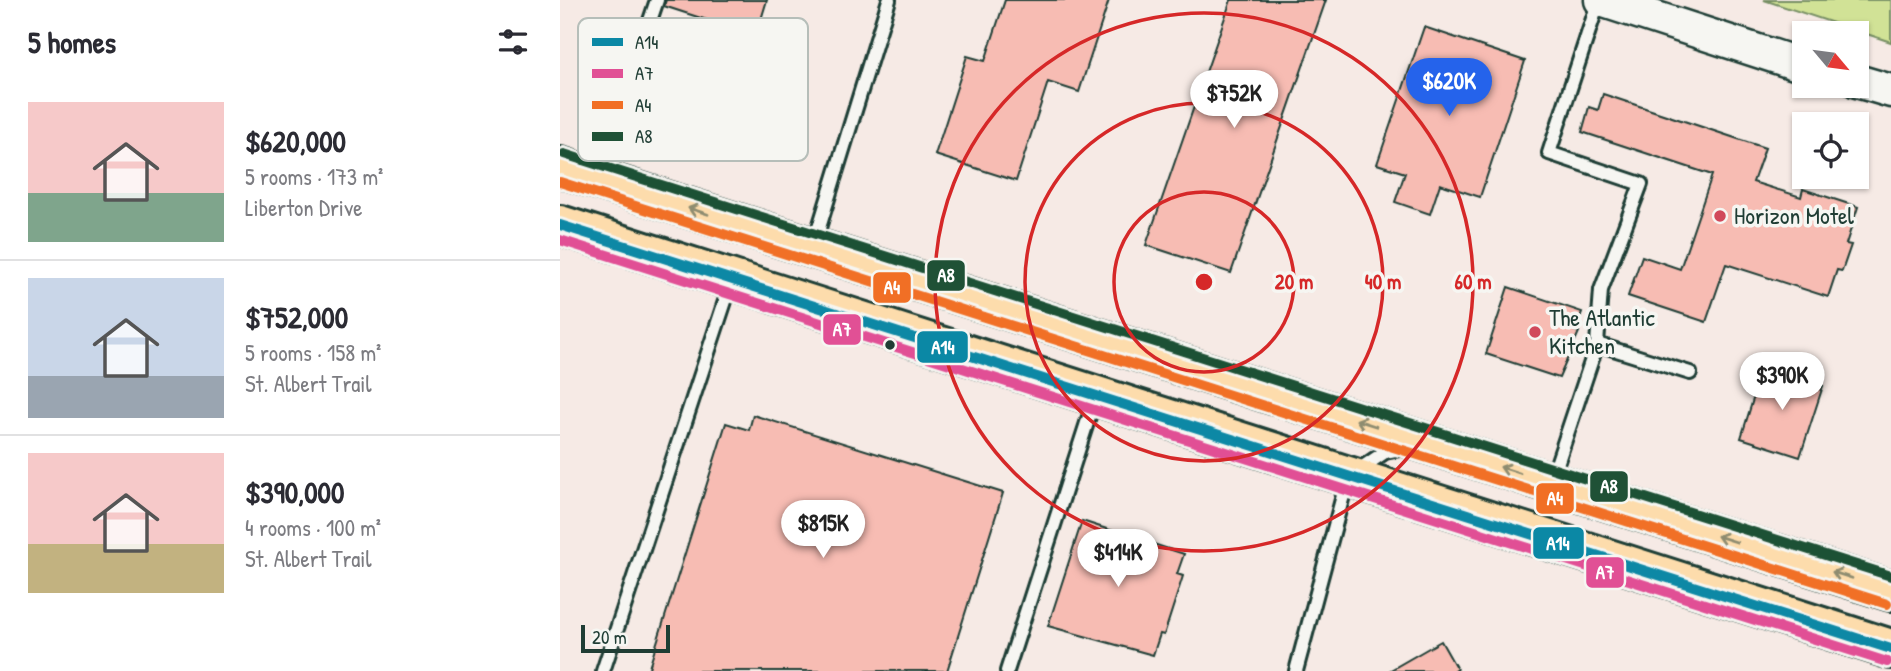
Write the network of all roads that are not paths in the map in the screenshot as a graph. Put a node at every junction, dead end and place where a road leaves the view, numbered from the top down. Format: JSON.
{"nodes":[{"id":1,"x":657,"y":0,"type":"edge"},
{"id":2,"x":890,"y":0,"type":"edge"},
{"id":3,"x":1600,"y":0,"type":"edge"},
{"id":4,"x":651,"y":18,"type":"edge"},
{"id":5,"x":1792,"y":62,"type":"edge"},
{"id":6,"x":1869,"y":85,"type":"edge"},
{"id":7,"x":1891,"y":91,"type":"edge"},
{"id":8,"x":560,"y":167,"type":"edge"},
{"id":9,"x":560,"y":225,"type":"edge"},
{"id":10,"x":813,"y":248,"type":"junction"},
{"id":11,"x":732,"y":280,"type":"junction"},
{"id":12,"x":1597,"y":344,"type":"junction"},
{"id":13,"x":1690,"y":373,"type":"dead end"},
{"id":14,"x":1096,"y":395,"type":"junction"},
{"id":15,"x":1431,"y":444,"type":"junction"},
{"id":16,"x":1348,"y":477,"type":"junction"},
{"id":17,"x":1551,"y":483,"type":"junction"},
{"id":18,"x":1891,"y":591,"type":"edge"},
{"id":19,"x":1891,"y":649,"type":"edge"},
{"id":20,"x":603,"y":671,"type":"edge"},
{"id":21,"x":1007,"y":671,"type":"edge"},
{"id":22,"x":1296,"y":671,"type":"edge"}],
"edges":[{"from":1,"to":4,"type":"lane"},
{"from":2,"to":10,"type":"lane"},
{"from":3,"to":5,"type":"street"},
{"from":3,"to":12,"type":"lane"},
{"from":6,"to":7,"type":"street"},
{"from":10,"to":8,"type":"main road","one_way":true},
{"from":9,"to":11,"type":"main road"},
{"from":15,"to":10,"type":"main road","one_way":true},
{"from":11,"to":14,"type":"main road"},
{"from":11,"to":20,"type":"lane"},
{"from":12,"to":13,"type":"lane"},
{"from":12,"to":17,"type":"lane"},
{"from":14,"to":16,"type":"main road"},
{"from":14,"to":21,"type":"lane"},
{"from":15,"to":16,"type":"lane"},
{"from":17,"to":15,"type":"main road","one_way":true},
{"from":16,"to":19,"type":"main road"},
{"from":16,"to":22,"type":"lane"},
{"from":18,"to":17,"type":"main road","one_way":true}]}
